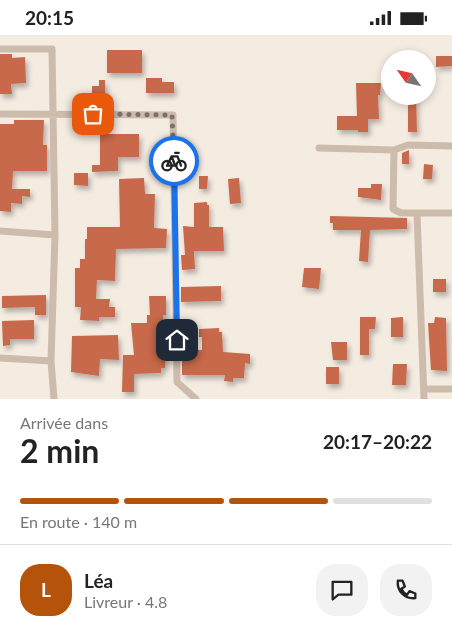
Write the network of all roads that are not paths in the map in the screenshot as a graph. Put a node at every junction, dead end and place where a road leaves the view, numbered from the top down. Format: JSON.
{"nodes":[{"id":1,"x":0,"y":49,"type":"edge"},
{"id":2,"x":53,"y":113,"type":"junction"},
{"id":3,"x":0,"y":114,"type":"edge"},
{"id":4,"x":452,"y":146,"type":"edge"},
{"id":5,"x":319,"y":148,"type":"dead end"},
{"id":6,"x":394,"y":150,"type":"junction"},
{"id":7,"x":417,"y":213,"type":"junction"},
{"id":8,"x":452,"y":213,"type":"edge"},
{"id":9,"x":0,"y":231,"type":"edge"},
{"id":10,"x":55,"y":235,"type":"junction"},
{"id":11,"x":0,"y":358,"type":"edge"},
{"id":12,"x":51,"y":361,"type":"junction"},
{"id":13,"x":424,"y":389,"type":"junction"},
{"id":14,"x":452,"y":389,"type":"edge"},
{"id":15,"x":54,"y":399,"type":"edge"},
{"id":16,"x":196,"y":399,"type":"edge"},
{"id":17,"x":424,"y":399,"type":"edge"}],
"edges":[{"from":1,"to":2,"type":"street"},
{"from":2,"to":3,"type":"street"},
{"from":2,"to":10,"type":"street"},
{"from":2,"to":16,"type":"street"},
{"from":4,"to":6,"type":"street"},
{"from":5,"to":6,"type":"street"},
{"from":6,"to":7,"type":"street"},
{"from":7,"to":8,"type":"street"},
{"from":7,"to":13,"type":"street"},
{"from":9,"to":10,"type":"street"},
{"from":10,"to":12,"type":"street"},
{"from":11,"to":12,"type":"street"},
{"from":12,"to":15,"type":"street"},
{"from":13,"to":14,"type":"street"},
{"from":13,"to":17,"type":"street"}]}
